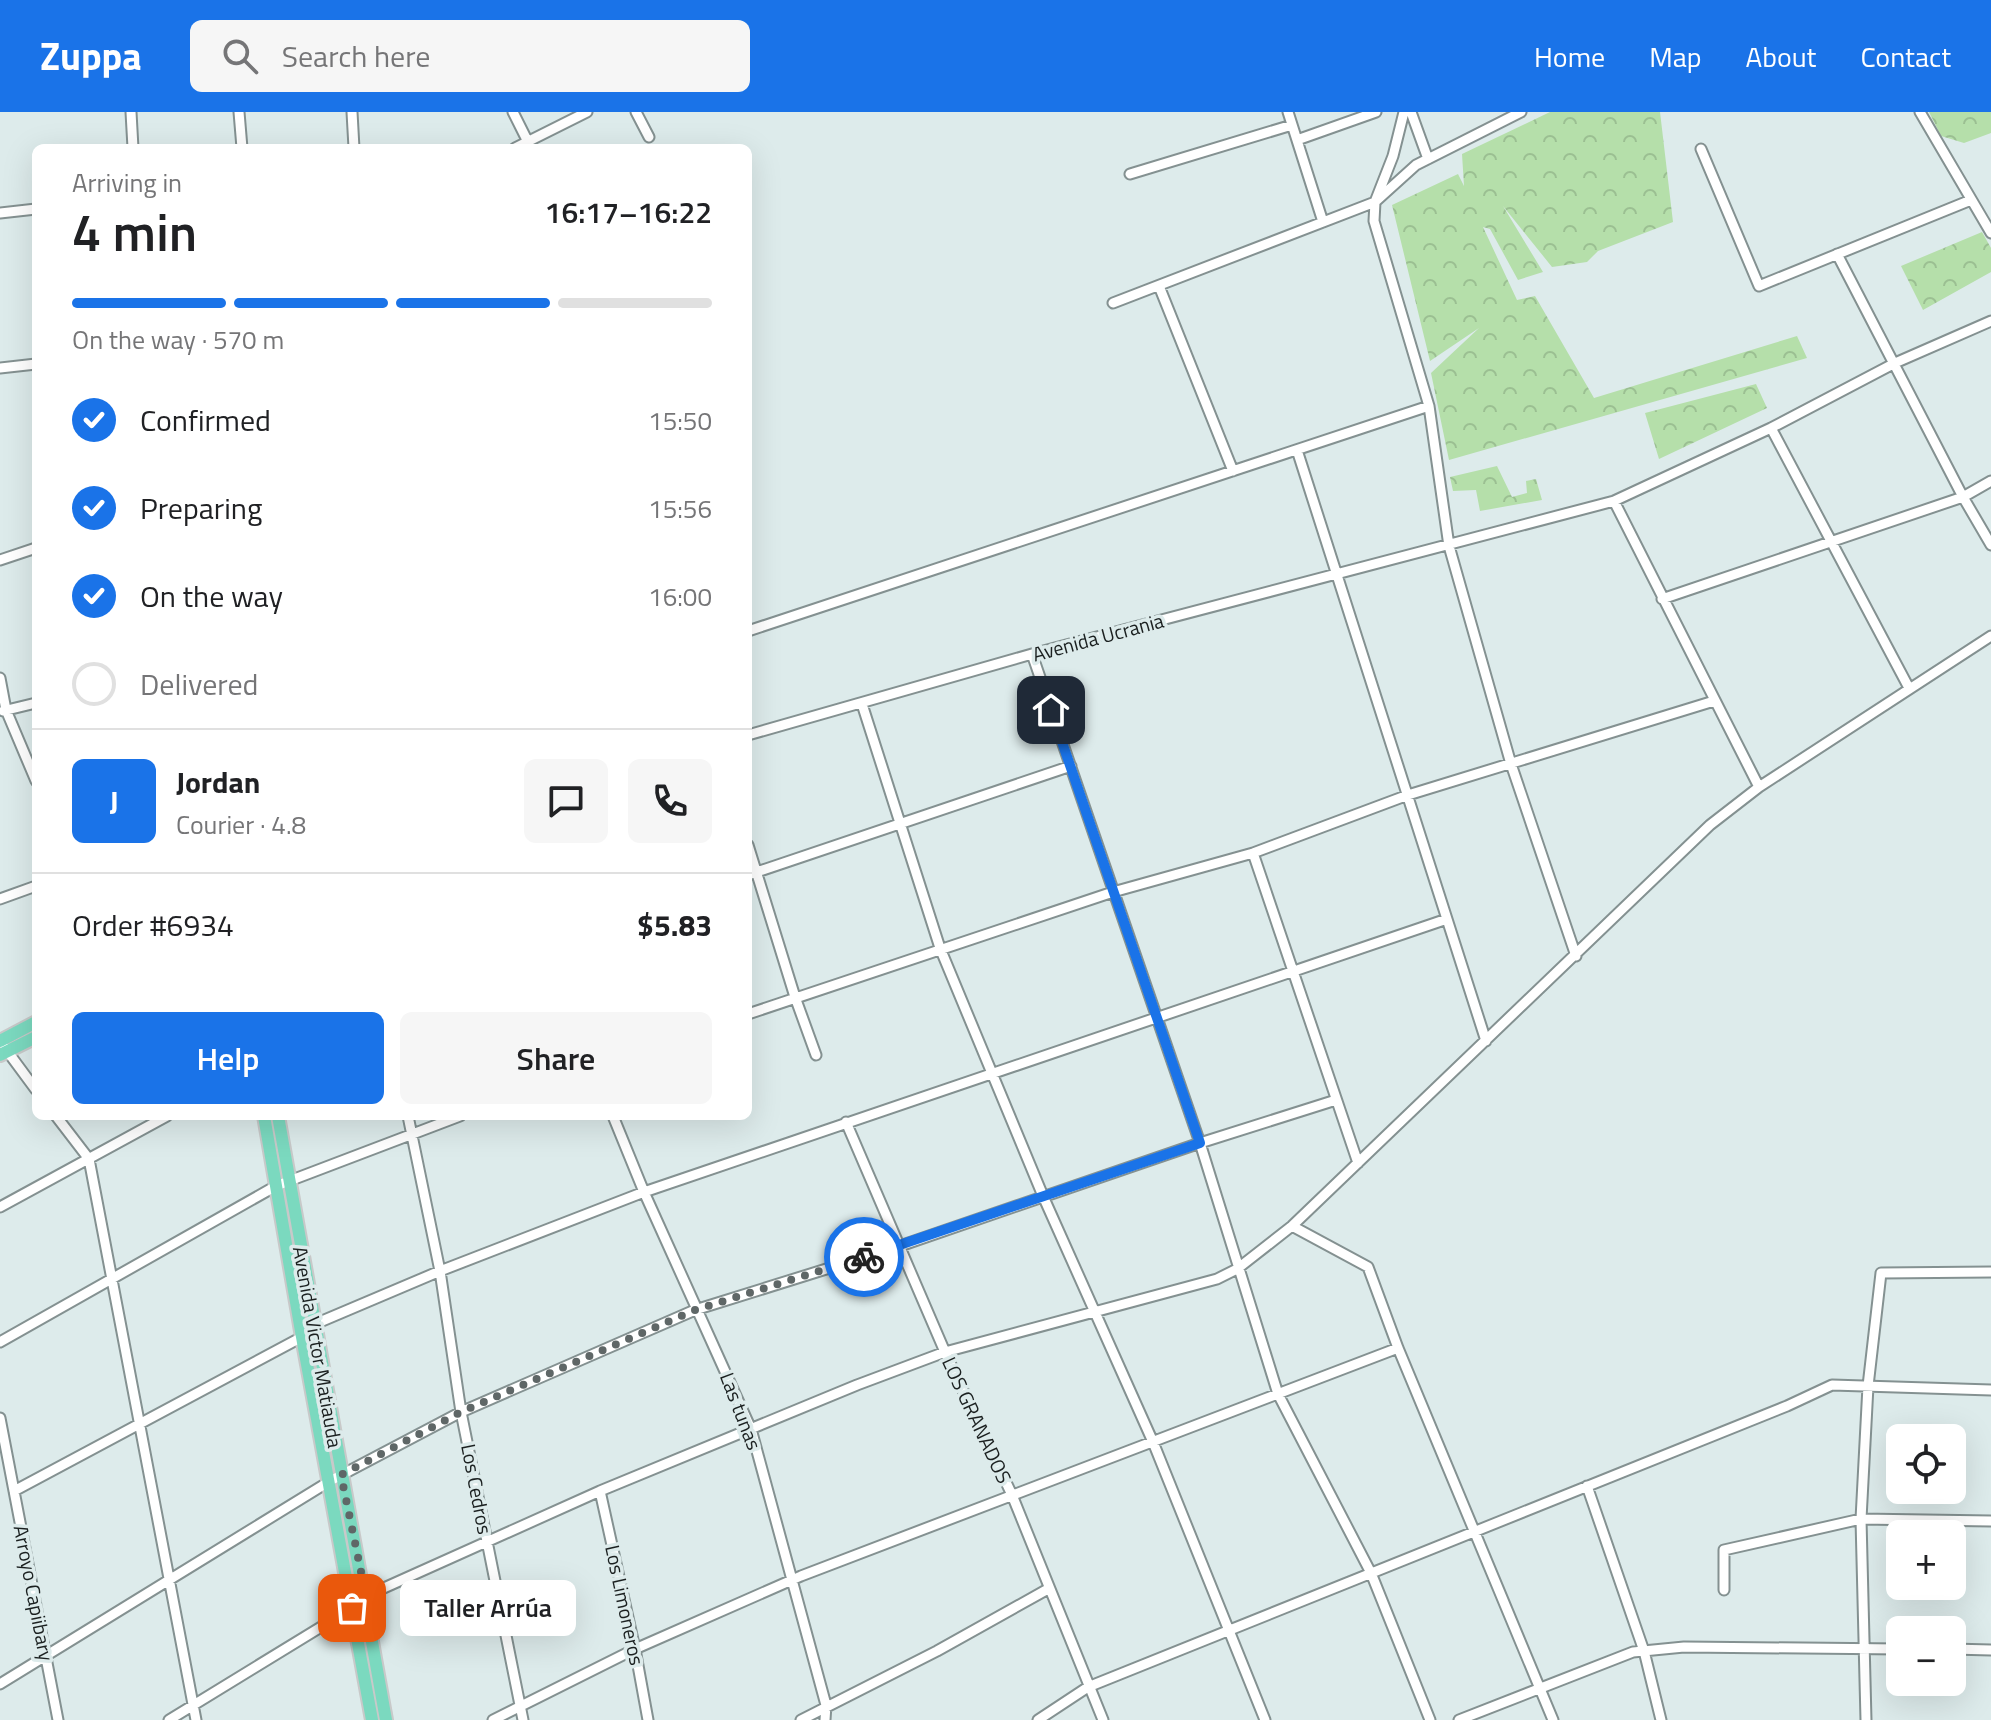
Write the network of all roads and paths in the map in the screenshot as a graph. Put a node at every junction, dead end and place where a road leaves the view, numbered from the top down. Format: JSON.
{"nodes":[{"id":1,"x":131,"y":112,"type":"edge"},
{"id":2,"x":239,"y":112,"type":"edge"},
{"id":3,"x":352,"y":112,"type":"edge"},
{"id":4,"x":513,"y":112,"type":"edge"},
{"id":5,"x":587,"y":112,"type":"edge"},
{"id":6,"x":636,"y":112,"type":"edge"},
{"id":7,"x":1288,"y":112,"type":"edge"},
{"id":8,"x":1376,"y":112,"type":"edge"},
{"id":9,"x":1404,"y":112,"type":"edge"},
{"id":10,"x":1411,"y":112,"type":"edge"},
{"id":11,"x":1521,"y":112,"type":"edge"},
{"id":12,"x":1920,"y":112,"type":"edge"},
{"id":13,"x":1292,"y":125,"type":"junction"},
{"id":14,"x":649,"y":137,"type":"dead end"},
{"id":15,"x":1297,"y":140,"type":"junction"},
{"id":16,"x":528,"y":142,"type":"junction"},
{"id":17,"x":133,"y":144,"type":"edge"},
{"id":18,"x":242,"y":144,"type":"edge"},
{"id":19,"x":354,"y":144,"type":"edge"},
{"id":20,"x":524,"y":144,"type":"edge"},
{"id":21,"x":1701,"y":149,"type":"dead end"},
{"id":22,"x":1428,"y":159,"type":"junction"},
{"id":23,"x":1130,"y":174,"type":"dead end"},
{"id":24,"x":1971,"y":200,"type":"junction"},
{"id":25,"x":1375,"y":202,"type":"junction"},
{"id":26,"x":32,"y":209,"type":"edge"},
{"id":27,"x":0,"y":213,"type":"edge"},
{"id":28,"x":1323,"y":222,"type":"junction"},
{"id":29,"x":1991,"y":233,"type":"edge"},
{"id":30,"x":1837,"y":254,"type":"junction"},
{"id":31,"x":1159,"y":286,"type":"junction"},
{"id":32,"x":1113,"y":303,"type":"dead end"},
{"id":33,"x":1991,"y":321,"type":"edge"},
{"id":34,"x":1895,"y":363,"type":"junction"},
{"id":35,"x":32,"y":364,"type":"edge"},
{"id":36,"x":0,"y":368,"type":"edge"},
{"id":37,"x":1429,"y":406,"type":"junction"},
{"id":38,"x":1771,"y":428,"type":"junction"},
{"id":39,"x":1297,"y":450,"type":"junction"},
{"id":40,"x":1233,"y":471,"type":"junction"},
{"id":41,"x":1991,"y":481,"type":"edge"},
{"id":42,"x":1963,"y":497,"type":"junction"},
{"id":43,"x":1614,"y":501,"type":"junction"},
{"id":44,"x":1832,"y":542,"type":"junction"},
{"id":45,"x":1991,"y":545,"type":"edge"},
{"id":46,"x":1449,"y":546,"type":"junction"},
{"id":47,"x":32,"y":549,"type":"edge"},
{"id":48,"x":0,"y":560,"type":"edge"},
{"id":49,"x":1338,"y":573,"type":"junction"},
{"id":50,"x":1662,"y":599,"type":"junction"},
{"id":51,"x":752,"y":630,"type":"edge"},
{"id":52,"x":1991,"y":636,"type":"edge"},
{"id":53,"x":1032,"y":654,"type":"junction"},
{"id":54,"x":0,"y":678,"type":"edge"},
{"id":55,"x":1909,"y":688,"type":"junction"},
{"id":56,"x":1714,"y":701,"type":"junction"},
{"id":57,"x":32,"y":704,"type":"edge"},
{"id":58,"x":862,"y":704,"type":"junction"},
{"id":59,"x":3,"y":711,"type":"edge"},
{"id":60,"x":752,"y":734,"type":"edge"},
{"id":61,"x":1511,"y":764,"type":"junction"},
{"id":62,"x":1071,"y":766,"type":"junction"},
{"id":63,"x":32,"y":773,"type":"edge"},
{"id":64,"x":1759,"y":787,"type":"junction"},
{"id":65,"x":1408,"y":795,"type":"junction"},
{"id":66,"x":900,"y":823,"type":"junction"},
{"id":67,"x":1253,"y":853,"type":"junction"},
{"id":68,"x":753,"y":873,"type":"edge"},
{"id":69,"x":32,"y":887,"type":"edge"},
{"id":70,"x":1113,"y":892,"type":"junction"},
{"id":71,"x":0,"y":899,"type":"edge"},
{"id":72,"x":1447,"y":919,"type":"junction"},
{"id":73,"x":940,"y":948,"type":"junction"},
{"id":74,"x":1576,"y":956,"type":"junction"},
{"id":75,"x":1294,"y":973,"type":"junction"},
{"id":76,"x":795,"y":997,"type":"junction"},
{"id":77,"x":752,"y":1013,"type":"edge"},
{"id":78,"x":1156,"y":1018,"type":"junction"},
{"id":79,"x":32,"y":1025,"type":"edge"},
{"id":80,"x":32,"y":1038,"type":"edge"},
{"id":81,"x":1486,"y":1041,"type":"junction"},
{"id":82,"x":2,"y":1047,"type":"edge"},
{"id":83,"x":816,"y":1055,"type":"dead end"},
{"id":84,"x":994,"y":1073,"type":"junction"},
{"id":85,"x":32,"y":1085,"type":"edge"},
{"id":86,"x":1336,"y":1100,"type":"junction"},
{"id":87,"x":59,"y":1120,"type":"edge"},
{"id":88,"x":160,"y":1120,"type":"edge"},
{"id":89,"x":265,"y":1120,"type":"edge"},
{"id":90,"x":278,"y":1120,"type":"edge"},
{"id":91,"x":409,"y":1120,"type":"edge"},
{"id":92,"x":450,"y":1120,"type":"edge"},
{"id":93,"x":615,"y":1120,"type":"edge"},
{"id":94,"x":846,"y":1122,"type":"junction"},
{"id":95,"x":413,"y":1134,"type":"junction"},
{"id":96,"x":1200,"y":1143,"type":"junction"},
{"id":97,"x":89,"y":1159,"type":"junction"},
{"id":98,"x":1358,"y":1163,"type":"junction"},
{"id":99,"x":282,"y":1184,"type":"junction"},
{"id":100,"x":644,"y":1192,"type":"junction"},
{"id":101,"x":1043,"y":1196,"type":"junction"},
{"id":102,"x":0,"y":1207,"type":"edge"},
{"id":103,"x":1292,"y":1226,"type":"junction"},
{"id":104,"x":900,"y":1246,"type":"junction"},
{"id":105,"x":1237,"y":1269,"type":"junction"},
{"id":106,"x":440,"y":1271,"type":"junction"},
{"id":107,"x":1991,"y":1272,"type":"edge"},
{"id":108,"x":113,"y":1278,"type":"junction"},
{"id":109,"x":699,"y":1308,"type":"junction"},
{"id":110,"x":1094,"y":1313,"type":"junction"},
{"id":111,"x":315,"y":1324,"type":"junction"},
{"id":112,"x":302,"y":1337,"type":"junction"},
{"id":113,"x":0,"y":1342,"type":"edge"},
{"id":114,"x":1398,"y":1348,"type":"junction"},
{"id":115,"x":945,"y":1352,"type":"junction"},
{"id":116,"x":1868,"y":1386,"type":"junction"},
{"id":117,"x":1991,"y":1390,"type":"edge"},
{"id":118,"x":1278,"y":1394,"type":"junction"},
{"id":119,"x":461,"y":1412,"type":"junction"},
{"id":120,"x":0,"y":1418,"type":"edge"},
{"id":121,"x":139,"y":1423,"type":"junction"},
{"id":122,"x":751,"y":1429,"type":"junction"},
{"id":123,"x":1153,"y":1442,"type":"junction"},
{"id":124,"x":335,"y":1478,"type":"junction"},
{"id":125,"x":1587,"y":1486,"type":"junction"},
{"id":126,"x":14,"y":1491,"type":"junction"},
{"id":127,"x":600,"y":1491,"type":"junction"},
{"id":128,"x":1012,"y":1495,"type":"junction"},
{"id":129,"x":1861,"y":1519,"type":"junction"},
{"id":130,"x":1991,"y":1521,"type":"edge"},
{"id":131,"x":1476,"y":1531,"type":"junction"},
{"id":132,"x":488,"y":1543,"type":"junction"},
{"id":133,"x":1371,"y":1573,"type":"junction"},
{"id":134,"x":792,"y":1580,"type":"junction"},
{"id":135,"x":169,"y":1581,"type":"junction"},
{"id":136,"x":1048,"y":1589,"type":"junction"},
{"id":137,"x":1724,"y":1590,"type":"dead end"},
{"id":138,"x":366,"y":1596,"type":"junction"},
{"id":139,"x":352,"y":1608,"type":"junction"},
{"id":140,"x":1229,"y":1631,"type":"junction"},
{"id":141,"x":635,"y":1649,"type":"junction"},
{"id":142,"x":1863,"y":1649,"type":"junction"},
{"id":143,"x":1886,"y":1649,"type":"edge"},
{"id":144,"x":1966,"y":1649,"type":"edge"},
{"id":145,"x":1991,"y":1650,"type":"edge"},
{"id":146,"x":1644,"y":1651,"type":"junction"},
{"id":147,"x":48,"y":1657,"type":"junction"},
{"id":148,"x":0,"y":1684,"type":"edge"},
{"id":149,"x":1088,"y":1687,"type":"junction"},
{"id":150,"x":1540,"y":1688,"type":"junction"},
{"id":151,"x":193,"y":1705,"type":"junction"},
{"id":152,"x":826,"y":1705,"type":"junction"},
{"id":153,"x":520,"y":1708,"type":"junction"},
{"id":154,"x":58,"y":1720,"type":"edge"},
{"id":155,"x":169,"y":1720,"type":"edge"},
{"id":156,"x":196,"y":1720,"type":"edge"},
{"id":157,"x":372,"y":1720,"type":"edge"},
{"id":158,"x":386,"y":1720,"type":"edge"},
{"id":159,"x":493,"y":1720,"type":"edge"},
{"id":160,"x":523,"y":1720,"type":"edge"},
{"id":161,"x":648,"y":1720,"type":"edge"},
{"id":162,"x":801,"y":1720,"type":"edge"},
{"id":163,"x":825,"y":1720,"type":"edge"},
{"id":164,"x":1038,"y":1720,"type":"edge"},
{"id":165,"x":1103,"y":1720,"type":"edge"},
{"id":166,"x":1265,"y":1720,"type":"edge"},
{"id":167,"x":1430,"y":1720,"type":"edge"},
{"id":168,"x":1459,"y":1720,"type":"edge"},
{"id":169,"x":1553,"y":1720,"type":"edge"},
{"id":170,"x":1661,"y":1720,"type":"edge"},
{"id":171,"x":1866,"y":1720,"type":"edge"}],
"edges":[{"from":1,"to":17,"type":"street"},
{"from":2,"to":18,"type":"street"},
{"from":3,"to":19,"type":"street"},
{"from":4,"to":16,"type":"street"},
{"from":5,"to":16,"type":"street"},
{"from":6,"to":14,"type":"street"},
{"from":7,"to":13,"type":"street"},
{"from":8,"to":15,"type":"street"},
{"from":9,"to":25,"type":"street"},
{"from":10,"to":22,"type":"street"},
{"from":11,"to":22,"type":"street"},
{"from":12,"to":24,"type":"street"},
{"from":13,"to":15,"type":"street"},
{"from":13,"to":23,"type":"street"},
{"from":15,"to":28,"type":"street"},
{"from":16,"to":20,"type":"street"},
{"from":21,"to":30,"type":"street"},
{"from":22,"to":25,"type":"street"},
{"from":24,"to":29,"type":"street"},
{"from":24,"to":30,"type":"street"},
{"from":25,"to":28,"type":"street"},
{"from":25,"to":37,"type":"street"},
{"from":26,"to":27,"type":"street"},
{"from":28,"to":31,"type":"street"},
{"from":30,"to":34,"type":"street"},
{"from":31,"to":32,"type":"street"},
{"from":31,"to":40,"type":"street"},
{"from":33,"to":34,"type":"street","name":"Avenida Ucrania"},
{"from":34,"to":38,"type":"street","name":"Avenida Ucrania"},
{"from":34,"to":42,"type":"street"},
{"from":35,"to":36,"type":"street"},
{"from":37,"to":39,"type":"street"},
{"from":37,"to":46,"type":"street"},
{"from":38,"to":43,"type":"street","name":"Avenida Ucrania"},
{"from":38,"to":44,"type":"street"},
{"from":39,"to":40,"type":"street"},
{"from":39,"to":49,"type":"street"},
{"from":40,"to":51,"type":"street"},
{"from":41,"to":42,"type":"street"},
{"from":42,"to":44,"type":"street"},
{"from":42,"to":45,"type":"street"},
{"from":43,"to":46,"type":"street","name":"Avenida Ucrania"},
{"from":43,"to":50,"type":"street"},
{"from":44,"to":50,"type":"street"},
{"from":44,"to":55,"type":"street"},
{"from":46,"to":49,"type":"street","name":"Avenida Ucrania"},
{"from":46,"to":61,"type":"street"},
{"from":47,"to":48,"type":"street"},
{"from":49,"to":53,"type":"street","name":"Avenida Ucrania"},
{"from":49,"to":65,"type":"street"},
{"from":50,"to":56,"type":"street"},
{"from":52,"to":55,"type":"street"},
{"from":53,"to":58,"type":"street","name":"Avenida Ucrania"},
{"from":53,"to":62,"type":"street"},
{"from":54,"to":59,"type":"street"},
{"from":55,"to":64,"type":"street"},
{"from":56,"to":61,"type":"street"},
{"from":56,"to":64,"type":"street"},
{"from":57,"to":59,"type":"street"},
{"from":58,"to":60,"type":"street","name":"Avenida Ucrania"},
{"from":58,"to":66,"type":"street"},
{"from":59,"to":63,"type":"street"},
{"from":61,"to":65,"type":"street"},
{"from":61,"to":74,"type":"street"},
{"from":62,"to":66,"type":"street"},
{"from":62,"to":70,"type":"street"},
{"from":64,"to":74,"type":"street"},
{"from":65,"to":67,"type":"street"},
{"from":65,"to":72,"type":"street"},
{"from":66,"to":68,"type":"street"},
{"from":66,"to":73,"type":"street"},
{"from":67,"to":70,"type":"street"},
{"from":67,"to":75,"type":"street"},
{"from":68,"to":76,"type":"street"},
{"from":69,"to":71,"type":"street"},
{"from":70,"to":73,"type":"street"},
{"from":70,"to":78,"type":"street"},
{"from":72,"to":75,"type":"street"},
{"from":72,"to":81,"type":"street"},
{"from":73,"to":76,"type":"street"},
{"from":73,"to":84,"type":"street"},
{"from":74,"to":81,"type":"street"},
{"from":75,"to":78,"type":"street"},
{"from":75,"to":86,"type":"street"},
{"from":76,"to":77,"type":"street"},
{"from":76,"to":83,"type":"street"},
{"from":78,"to":84,"type":"street"},
{"from":78,"to":96,"type":"street"},
{"from":79,"to":82,"type":"main road"},
{"from":80,"to":82,"type":"main road"},
{"from":81,"to":98,"type":"street"},
{"from":82,"to":85,"type":"street"},
{"from":84,"to":94,"type":"street"},
{"from":84,"to":101,"type":"street"},
{"from":86,"to":96,"type":"street"},
{"from":86,"to":98,"type":"street"},
{"from":87,"to":97,"type":"street"},
{"from":88,"to":97,"type":"street"},
{"from":89,"to":99,"type":"main road","name":"Avenida Victor Matiauda"},
{"from":90,"to":99,"type":"main road","name":"Avenida Victor Matiauda"},
{"from":91,"to":95,"type":"street","name":"Los Cedros"},
{"from":92,"to":95,"type":"street"},
{"from":93,"to":100,"type":"street","name":"Las tunas"},
{"from":94,"to":100,"type":"street"},
{"from":94,"to":104,"type":"street","name":"LOS GRANADOS"},
{"from":95,"to":99,"type":"street"},
{"from":95,"to":106,"type":"street","name":"Los Cedros"},
{"from":96,"to":101,"type":"street"},
{"from":96,"to":105,"type":"street"},
{"from":97,"to":102,"type":"street"},
{"from":97,"to":108,"type":"street"},
{"from":98,"to":103,"type":"street"},
{"from":99,"to":108,"type":"street"},
{"from":99,"to":111,"type":"main road","name":"Avenida Victor Matiauda"},
{"from":99,"to":112,"type":"main road","name":"Avenida Victor Matiauda"},
{"from":100,"to":106,"type":"street"},
{"from":100,"to":109,"type":"street","name":"Las tunas"},
{"from":101,"to":104,"type":"street"},
{"from":101,"to":110,"type":"street"},
{"from":103,"to":105,"type":"street"},
{"from":103,"to":114,"type":"street"},
{"from":104,"to":109,"type":"street"},
{"from":104,"to":115,"type":"street","name":"LOS GRANADOS"},
{"from":105,"to":110,"type":"street"},
{"from":105,"to":118,"type":"street"},
{"from":106,"to":111,"type":"street"},
{"from":106,"to":119,"type":"street","name":"Los Cedros"},
{"from":107,"to":116,"type":"street"},
{"from":108,"to":113,"type":"street"},
{"from":108,"to":121,"type":"street"},
{"from":109,"to":119,"type":"street"},
{"from":109,"to":122,"type":"street","name":"Las tunas"},
{"from":110,"to":115,"type":"street"},
{"from":110,"to":123,"type":"street"},
{"from":111,"to":112,"type":"street"},
{"from":111,"to":124,"type":"main road","name":"Avenida Victor Matiauda"},
{"from":112,"to":121,"type":"street"},
{"from":112,"to":124,"type":"main road","name":"Avenida Victor Matiauda"},
{"from":114,"to":118,"type":"street"},
{"from":114,"to":131,"type":"street"},
{"from":115,"to":122,"type":"street"},
{"from":115,"to":128,"type":"street","name":"LOS GRANADOS"},
{"from":116,"to":117,"type":"street"},
{"from":116,"to":125,"type":"street"},
{"from":116,"to":129,"type":"street"},
{"from":118,"to":123,"type":"street"},
{"from":118,"to":133,"type":"street"},
{"from":119,"to":124,"type":"street"},
{"from":119,"to":132,"type":"street","name":"Los Cedros"},
{"from":120,"to":126,"type":"street","name":"Arroyo Capiibary"},
{"from":121,"to":126,"type":"street"},
{"from":121,"to":135,"type":"street"},
{"from":122,"to":127,"type":"street"},
{"from":122,"to":134,"type":"street","name":"Las tunas"},
{"from":123,"to":128,"type":"street"},
{"from":123,"to":140,"type":"street"},
{"from":124,"to":135,"type":"street"},
{"from":124,"to":138,"type":"main road","name":"Avenida Victor Matiauda"},
{"from":124,"to":139,"type":"main road","name":"Avenida Victor Matiauda"},
{"from":125,"to":131,"type":"street"},
{"from":125,"to":146,"type":"street"},
{"from":126,"to":147,"type":"street","name":"Arroyo Capiibary"},
{"from":127,"to":132,"type":"street"},
{"from":127,"to":141,"type":"street","name":"Los Limoneros"},
{"from":128,"to":134,"type":"street"},
{"from":128,"to":136,"type":"street","name":"LOS GRANADOS"},
{"from":129,"to":130,"type":"street"},
{"from":129,"to":137,"type":"street"},
{"from":129,"to":142,"type":"street"},
{"from":131,"to":133,"type":"street"},
{"from":131,"to":150,"type":"street"},
{"from":132,"to":138,"type":"street"},
{"from":132,"to":153,"type":"street","name":"Los Cedros"},
{"from":133,"to":140,"type":"street"},
{"from":133,"to":167,"type":"street"},
{"from":134,"to":141,"type":"street"},
{"from":134,"to":152,"type":"street","name":"Las tunas"},
{"from":135,"to":147,"type":"street"},
{"from":135,"to":151,"type":"street"},
{"from":136,"to":149,"type":"street","name":"LOS GRANADOS"},
{"from":136,"to":152,"type":"street"},
{"from":138,"to":139,"type":"street"},
{"from":138,"to":158,"type":"main road","name":"Avenida Victor Matiauda"},
{"from":139,"to":151,"type":"street"},
{"from":139,"to":157,"type":"main road","name":"Avenida Victor Matiauda"},
{"from":140,"to":149,"type":"street"},
{"from":140,"to":166,"type":"street"},
{"from":141,"to":153,"type":"street"},
{"from":141,"to":161,"type":"street","name":"Los Limoneros"},
{"from":142,"to":143,"type":"street"},
{"from":142,"to":146,"type":"street"},
{"from":142,"to":171,"type":"street"},
{"from":144,"to":145,"type":"street"},
{"from":146,"to":150,"type":"street"},
{"from":146,"to":170,"type":"street"},
{"from":147,"to":148,"type":"street"},
{"from":147,"to":154,"type":"street","name":"Arroyo Capiibary"},
{"from":149,"to":164,"type":"street"},
{"from":149,"to":165,"type":"street","name":"LOS GRANADOS"},
{"from":150,"to":168,"type":"street"},
{"from":150,"to":169,"type":"street"},
{"from":151,"to":155,"type":"street"},
{"from":151,"to":156,"type":"street"},
{"from":152,"to":162,"type":"street"},
{"from":152,"to":163,"type":"street","name":"Las tunas"},
{"from":153,"to":159,"type":"street"},
{"from":153,"to":160,"type":"street","name":"Los Cedros"}]}
